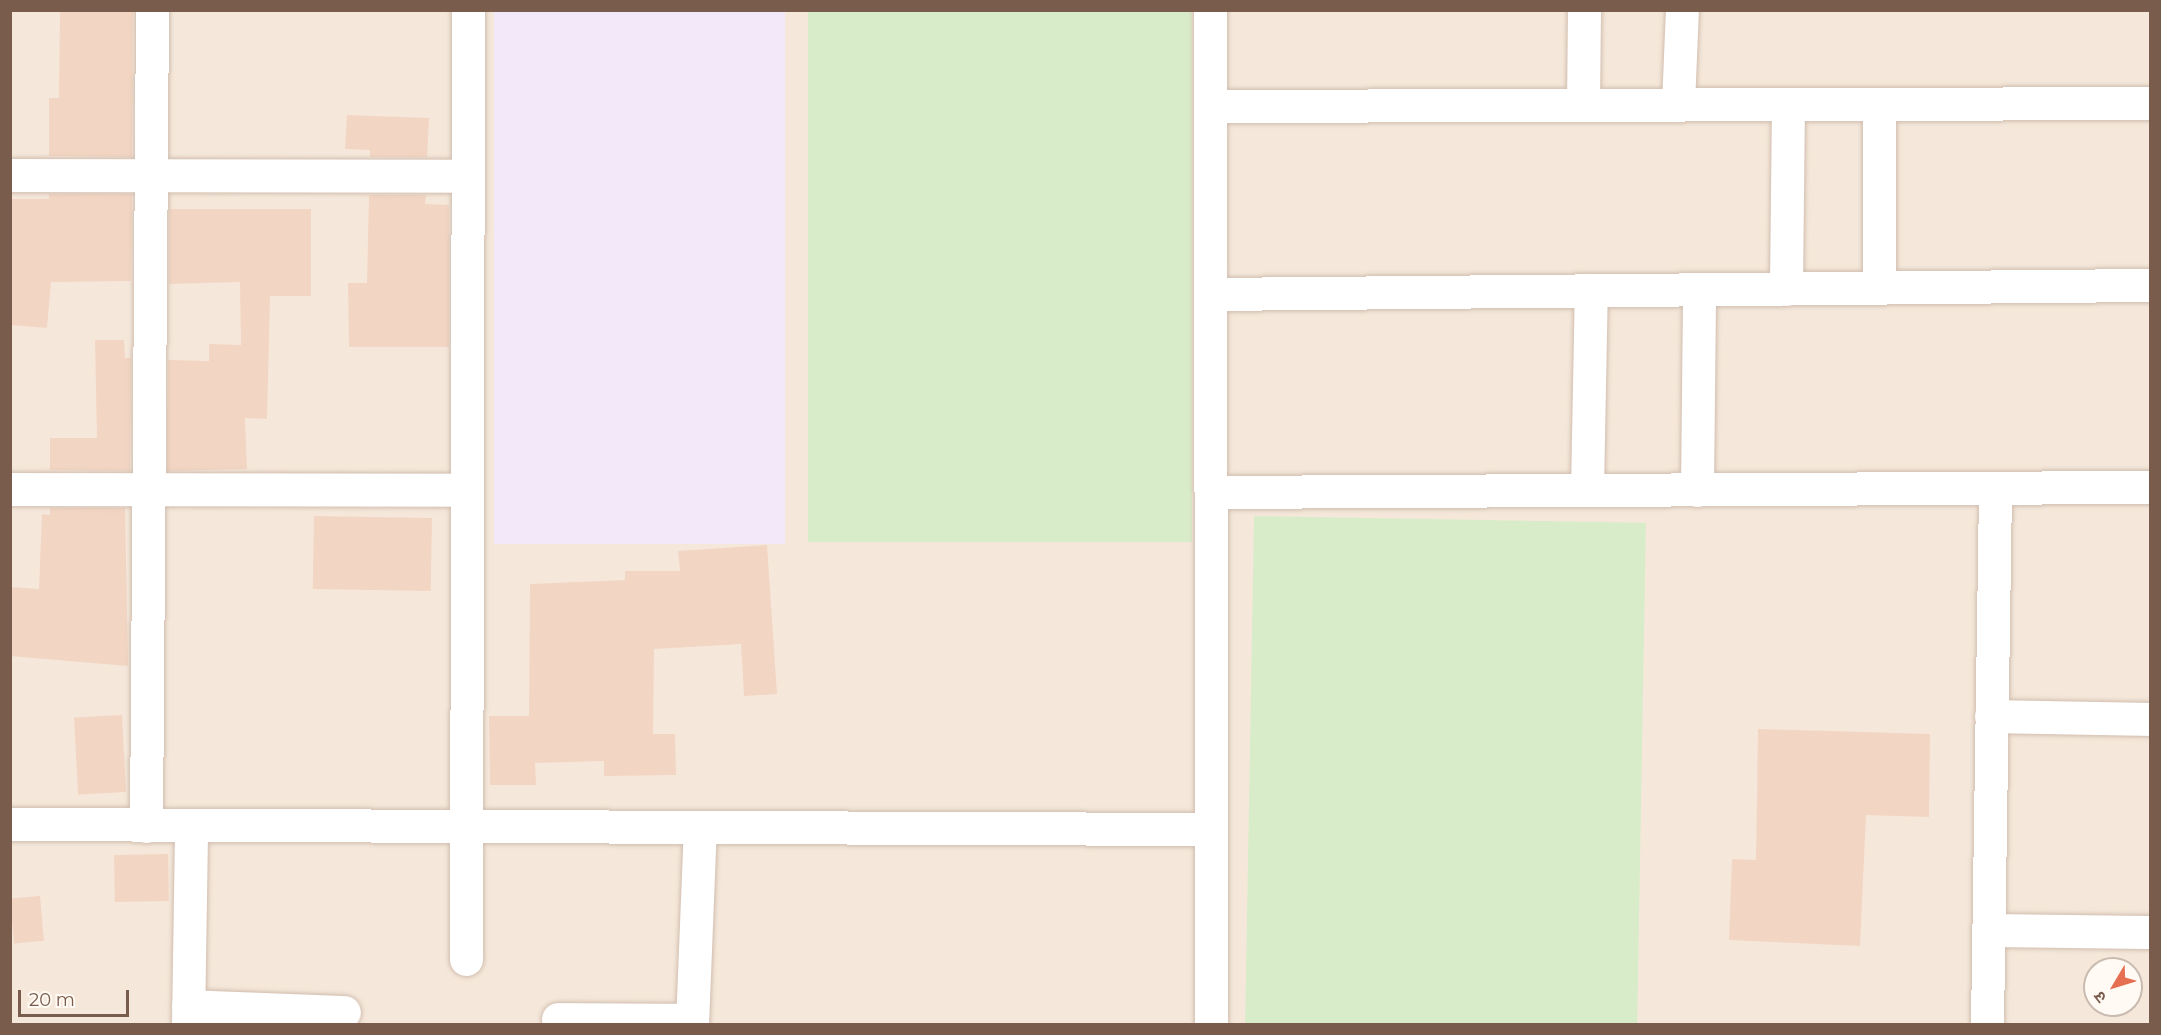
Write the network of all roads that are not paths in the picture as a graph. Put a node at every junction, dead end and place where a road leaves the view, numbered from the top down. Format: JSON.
{"nodes":[{"id":1,"x":152,"y":10,"type":"edge"},
{"id":2,"x":468,"y":10,"type":"edge"},
{"id":3,"x":1210,"y":10,"type":"edge"},
{"id":4,"x":1584,"y":10,"type":"edge"},
{"id":5,"x":1682,"y":10,"type":"edge"},
{"id":6,"x":2151,"y":103,"type":"edge"},
{"id":7,"x":1583,"y":104,"type":"junction"},
{"id":8,"x":1678,"y":104,"type":"junction"},
{"id":9,"x":1788,"y":104,"type":"junction"},
{"id":10,"x":1879,"y":104,"type":"junction"},
{"id":11,"x":1210,"y":105,"type":"junction"},
{"id":12,"x":10,"y":175,"type":"edge"},
{"id":13,"x":151,"y":176,"type":"junction"},
{"id":14,"x":468,"y":176,"type":"junction"},
{"id":15,"x":2151,"y":285,"type":"edge"},
{"id":16,"x":1879,"y":288,"type":"junction"},
{"id":17,"x":1786,"y":289,"type":"junction"},
{"id":18,"x":1591,"y":290,"type":"junction"},
{"id":19,"x":1699,"y":290,"type":"junction"},
{"id":20,"x":1210,"y":294,"type":"junction"},
{"id":21,"x":2151,"y":487,"type":"edge"},
{"id":22,"x":1995,"y":488,"type":"junction"},
{"id":23,"x":10,"y":489,"type":"edge"},
{"id":24,"x":148,"y":489,"type":"junction"},
{"id":25,"x":467,"y":490,"type":"junction"},
{"id":26,"x":1587,"y":490,"type":"junction"},
{"id":27,"x":1697,"y":490,"type":"junction"},
{"id":28,"x":1211,"y":492,"type":"junction"},
{"id":29,"x":1991,"y":716,"type":"junction"},
{"id":30,"x":2151,"y":719,"type":"edge"},
{"id":31,"x":10,"y":824,"type":"edge"},
{"id":32,"x":146,"y":826,"type":"junction"},
{"id":33,"x":191,"y":826,"type":"junction"},
{"id":34,"x":466,"y":827,"type":"junction"},
{"id":35,"x":700,"y":827,"type":"junction"},
{"id":36,"x":1211,"y":829,"type":"junction"},
{"id":37,"x":1988,"y":930,"type":"junction"},
{"id":38,"x":2151,"y":932,"type":"edge"},
{"id":39,"x":465,"y":959,"type":"dead end"},
{"id":40,"x":344,"y":1012,"type":"dead end"},
{"id":41,"x":188,"y":1015,"type":"edge"},
{"id":42,"x":558,"y":1019,"type":"dead end"},
{"id":43,"x":692,"y":1022,"type":"edge"},
{"id":44,"x":1211,"y":1024,"type":"edge"},
{"id":45,"x":1987,"y":1024,"type":"edge"}],
"edges":[{"from":1,"to":13,"type":"street"},
{"from":2,"to":14,"type":"street"},
{"from":3,"to":11,"type":"street"},
{"from":4,"to":7,"type":"street"},
{"from":5,"to":8,"type":"street"},
{"from":6,"to":10,"type":"street"},
{"from":7,"to":8,"type":"street"},
{"from":7,"to":11,"type":"street"},
{"from":8,"to":9,"type":"street"},
{"from":9,"to":10,"type":"street"},
{"from":9,"to":17,"type":"street"},
{"from":10,"to":16,"type":"street"},
{"from":11,"to":20,"type":"street"},
{"from":12,"to":13,"type":"street"},
{"from":13,"to":14,"type":"street"},
{"from":13,"to":24,"type":"street"},
{"from":14,"to":25,"type":"street"},
{"from":15,"to":16,"type":"street"},
{"from":16,"to":17,"type":"street"},
{"from":17,"to":19,"type":"street"},
{"from":18,"to":19,"type":"street"},
{"from":18,"to":20,"type":"street"},
{"from":18,"to":26,"type":"street"},
{"from":19,"to":27,"type":"street"},
{"from":20,"to":28,"type":"street"},
{"from":21,"to":22,"type":"street"},
{"from":22,"to":27,"type":"street"},
{"from":22,"to":29,"type":"street"},
{"from":23,"to":24,"type":"street"},
{"from":24,"to":25,"type":"street"},
{"from":24,"to":32,"type":"street"},
{"from":25,"to":34,"type":"street"},
{"from":26,"to":27,"type":"street"},
{"from":26,"to":28,"type":"street"},
{"from":28,"to":36,"type":"street"},
{"from":29,"to":30,"type":"street"},
{"from":29,"to":37,"type":"street"},
{"from":31,"to":32,"type":"street"},
{"from":32,"to":33,"type":"street"},
{"from":33,"to":34,"type":"street"},
{"from":33,"to":41,"type":"street"},
{"from":34,"to":35,"type":"street"},
{"from":34,"to":39,"type":"street"},
{"from":35,"to":36,"type":"street"},
{"from":35,"to":43,"type":"street"},
{"from":36,"to":44,"type":"street"},
{"from":37,"to":38,"type":"street"},
{"from":37,"to":45,"type":"street"},
{"from":40,"to":41,"type":"street"},
{"from":42,"to":43,"type":"street"}]}
